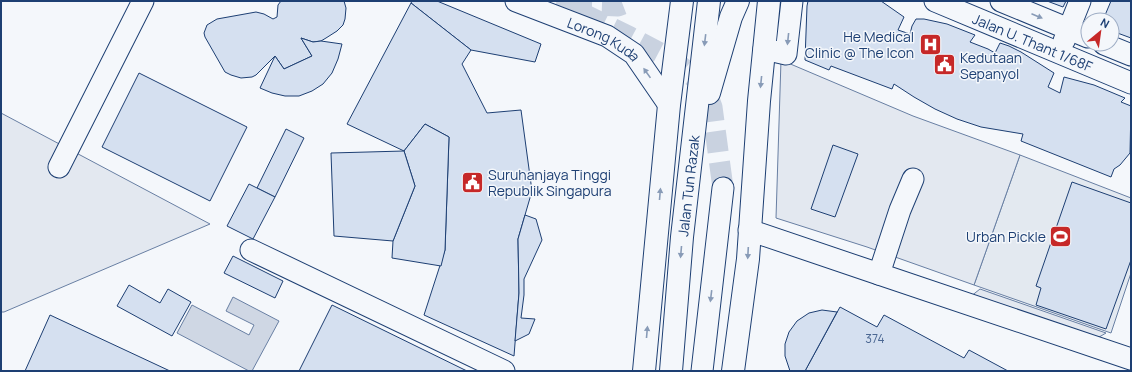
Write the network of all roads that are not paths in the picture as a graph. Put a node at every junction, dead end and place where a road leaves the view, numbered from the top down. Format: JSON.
{"nodes":[{"id":1,"x":143,"y":1,"type":"edge"},
{"id":2,"x":516,"y":1,"type":"edge"},
{"id":3,"x":682,"y":1,"type":"edge"},
{"id":4,"x":709,"y":1,"type":"edge"},
{"id":5,"x":738,"y":1,"type":"edge"},
{"id":6,"x":769,"y":1,"type":"edge"},
{"id":7,"x":792,"y":1,"type":"edge"},
{"id":8,"x":935,"y":1,"type":"edge"},
{"id":9,"x":1001,"y":1,"type":"edge"},
{"id":10,"x":1080,"y":1,"type":"edge"},
{"id":11,"x":1079,"y":33,"type":"edge"},
{"id":12,"x":764,"y":49,"type":"junction"},
{"id":13,"x":1120,"y":51,"type":"edge"},
{"id":14,"x":1059,"y":53,"type":"junction"},
{"id":15,"x":1131,"y":56,"type":"edge"},
{"id":16,"x":1131,"y":83,"type":"edge"},
{"id":17,"x":669,"y":105,"type":"junction"},
{"id":18,"x":691,"y":153,"type":"junction"},
{"id":19,"x":59,"y":167,"type":"dead end"},
{"id":20,"x":913,"y":179,"type":"dead end"},
{"id":21,"x":724,"y":188,"type":"tunnel mouth"},
{"id":22,"x":749,"y":230,"type":"junction"},
{"id":23,"x":251,"y":250,"type":"dead end"},
{"id":24,"x":879,"y":274,"type":"junction"},
{"id":25,"x":1131,"y":359,"type":"edge"},
{"id":26,"x":504,"y":371,"type":"edge"},
{"id":27,"x":644,"y":371,"type":"edge"},
{"id":28,"x":671,"y":371,"type":"edge"},
{"id":29,"x":702,"y":371,"type":"edge"},
{"id":30,"x":733,"y":371,"type":"edge"}],
"edges":[{"from":1,"to":19,"type":"street"},
{"from":17,"to":2,"type":"street","name":"Lorong Kuda","one_way":true},
{"from":3,"to":17,"type":"main road","name":"Jalan Tun Razak"},
{"from":4,"to":18,"type":"main road","name":"Jalan Tun Razak","one_way":true},
{"from":5,"to":18,"type":"main road"},
{"from":6,"to":12,"type":"main road"},
{"from":7,"to":12,"type":"street","one_way":true},
{"from":8,"to":14,"type":"street","name":"Jalan U. Thant 1/68F"},
{"from":9,"to":11,"type":"street","name":"Jalan U. Thant 1/68F","one_way":true},
{"from":10,"to":11,"type":"street"},
{"from":11,"to":14,"type":"street"},
{"from":12,"to":22,"type":"main road","one_way":true},
{"from":13,"to":15,"type":"street","name":"Jalan U. Thant 1/68F"},
{"from":14,"to":16,"type":"street","name":"Jalan U. Thant 1/68F"},
{"from":27,"to":17,"type":"main road","name":"Jalan Tun Razak","one_way":true},
{"from":18,"to":28,"type":"main road","name":"Jalan Tun Razak","one_way":true},
{"from":20,"to":24,"type":"street"},
{"from":21,"to":29,"type":"street","one_way":true},
{"from":22,"to":24,"type":"street"},
{"from":22,"to":30,"type":"main road","one_way":true},
{"from":23,"to":26,"type":"street"},
{"from":24,"to":25,"type":"street"}]}
